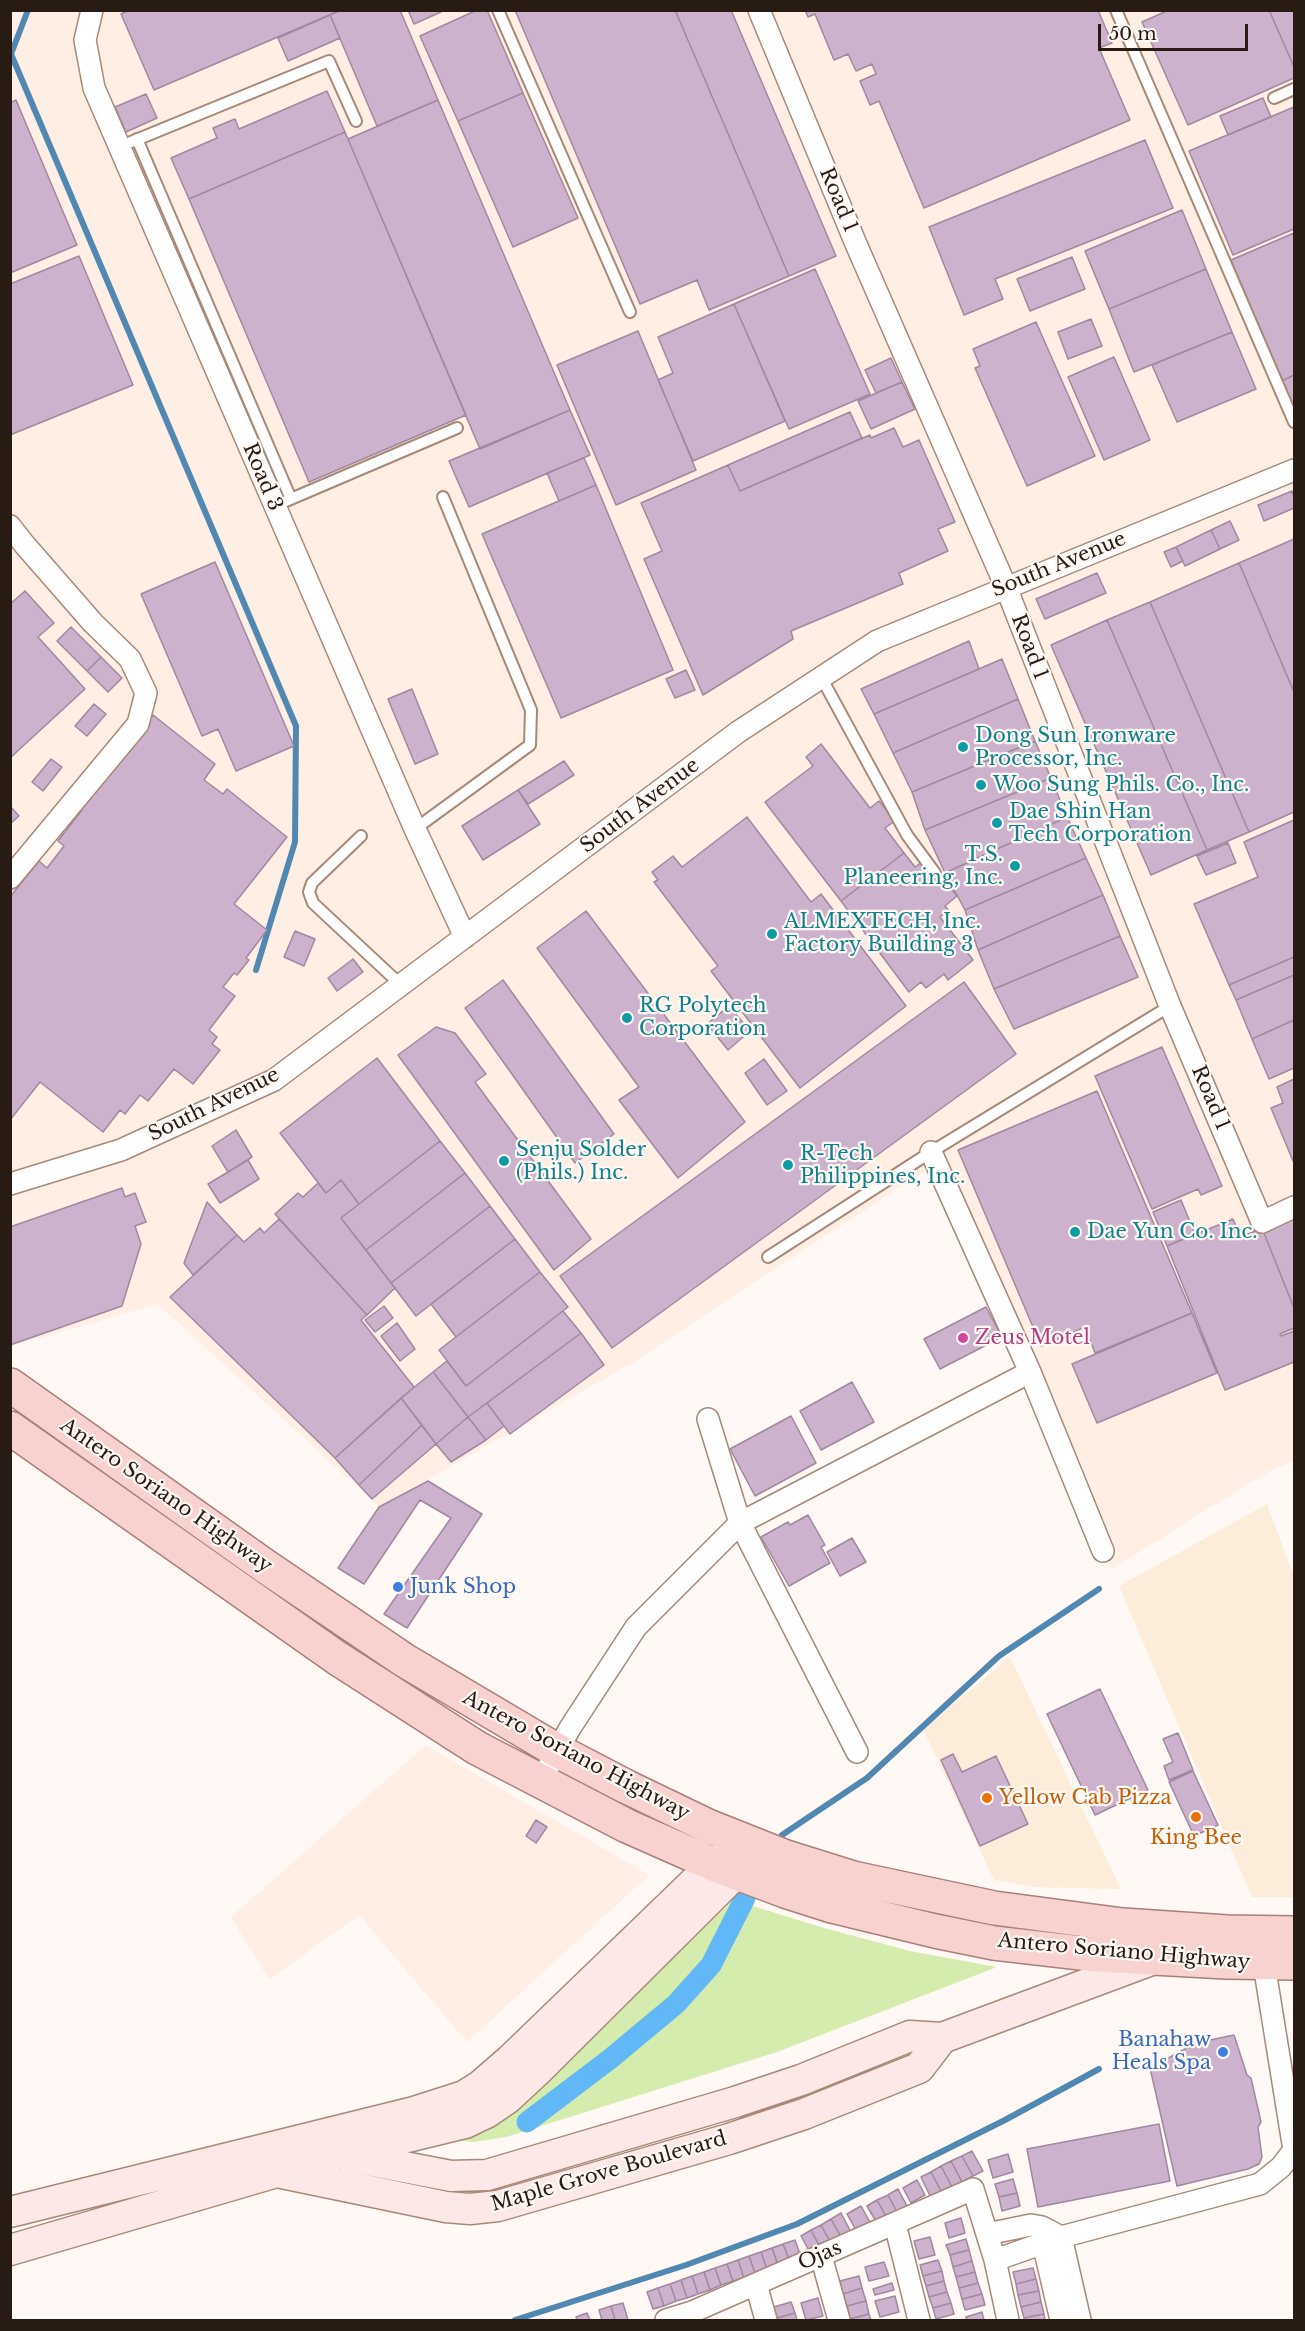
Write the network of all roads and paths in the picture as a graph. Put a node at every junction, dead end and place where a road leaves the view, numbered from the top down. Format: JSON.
{"nodes":[{"id":1,"x":92,"y":10,"type":"edge"},
{"id":2,"x":498,"y":10,"type":"edge"},
{"id":3,"x":759,"y":10,"type":"edge"},
{"id":4,"x":1116,"y":10,"type":"edge"},
{"id":5,"x":1294,"y":89,"type":"edge"},
{"id":6,"x":1274,"y":98,"type":"dead end"},
{"id":7,"x":356,"y":121,"type":"dead end"},
{"id":8,"x":128,"y":143,"type":"junction"},
{"id":9,"x":630,"y":312,"type":"dead end"},
{"id":10,"x":1294,"y":422,"type":"edge"},
{"id":11,"x":457,"y":429,"type":"dead end"},
{"id":12,"x":1294,"y":470,"type":"edge"},
{"id":13,"x":443,"y":497,"type":"dead end"},
{"id":14,"x":283,"y":502,"type":"junction"},
{"id":15,"x":10,"y":526,"type":"edge"},
{"id":16,"x":1006,"y":586,"type":"junction"},
{"id":17,"x":821,"y":678,"type":"junction"},
{"id":18,"x":414,"y":829,"type":"junction"},
{"id":19,"x":361,"y":836,"type":"dead end"},
{"id":20,"x":935,"y":873,"type":"dead end"},
{"id":21,"x":10,"y":878,"type":"edge"},
{"id":22,"x":465,"y":937,"type":"junction"},
{"id":23,"x":401,"y":985,"type":"junction"},
{"id":24,"x":1170,"y":1006,"type":"junction"},
{"id":25,"x":931,"y":1152,"type":"junction"},
{"id":26,"x":10,"y":1184,"type":"edge"},
{"id":27,"x":1294,"y":1207,"type":"edge"},
{"id":28,"x":768,"y":1257,"type":"dead end"},
{"id":29,"x":1030,"y":1372,"type":"junction"},
{"id":30,"x":10,"y":1385,"type":"edge"},
{"id":31,"x":708,"y":1419,"type":"dead end"},
{"id":32,"x":10,"y":1428,"type":"edge"},
{"id":33,"x":741,"y":1524,"type":"junction"},
{"id":34,"x":1103,"y":1551,"type":"dead end"},
{"id":35,"x":556,"y":1750,"type":"junction"},
{"id":36,"x":857,"y":1752,"type":"dead end"},
{"id":37,"x":540,"y":1782,"type":"junction"},
{"id":38,"x":748,"y":1842,"type":"junction"},
{"id":39,"x":724,"y":1869,"type":"junction"},
{"id":40,"x":1294,"y":1933,"type":"edge"},
{"id":41,"x":1272,"y":1953,"type":"edge"},
{"id":42,"x":1156,"y":1959,"type":"junction"},
{"id":43,"x":942,"y":2038,"type":"junction"},
{"id":44,"x":338,"y":2154,"type":"junction"},
{"id":45,"x":277,"y":2159,"type":"junction"},
{"id":46,"x":10,"y":2212,"type":"edge"},
{"id":47,"x":895,"y":2224,"type":"junction"},
{"id":48,"x":987,"y":2234,"type":"junction"},
{"id":49,"x":1052,"y":2240,"type":"junction"},
{"id":50,"x":10,"y":2250,"type":"edge"},
{"id":51,"x":821,"y":2256,"type":"junction"},
{"id":52,"x":995,"y":2260,"type":"junction"},
{"id":53,"x":756,"y":2284,"type":"junction"},
{"id":54,"x":693,"y":2316,"type":"edge"},
{"id":55,"x":666,"y":2320,"type":"edge"},
{"id":56,"x":766,"y":2320,"type":"edge"},
{"id":57,"x":839,"y":2320,"type":"edge"},
{"id":58,"x":919,"y":2320,"type":"edge"},
{"id":59,"x":1008,"y":2320,"type":"edge"},
{"id":60,"x":1061,"y":2320,"type":"edge"},
{"id":61,"x":1080,"y":2320,"type":"edge"}],
"edges":[{"from":1,"to":8,"type":"street","name":"Road 3"},
{"from":2,"to":9,"type":"lane"},
{"from":3,"to":16,"type":"street","name":"Road 1"},
{"from":4,"to":10,"type":"lane"},
{"from":5,"to":6,"type":"lane"},
{"from":7,"to":8,"type":"lane"},
{"from":8,"to":14,"type":"street","name":"Road 3"},
{"from":11,"to":14,"type":"lane"},
{"from":12,"to":16,"type":"street","name":"South Avenue"},
{"from":13,"to":18,"type":"lane"},
{"from":14,"to":18,"type":"street","name":"Road 3"},
{"from":15,"to":21,"type":"street"},
{"from":16,"to":17,"type":"street","name":"South Avenue"},
{"from":16,"to":24,"type":"street","name":"Road 1"},
{"from":17,"to":20,"type":"lane"},
{"from":17,"to":22,"type":"street","name":"South Avenue"},
{"from":18,"to":22,"type":"street","name":"Road 3"},
{"from":19,"to":23,"type":"lane"},
{"from":22,"to":23,"type":"street","name":"South Avenue"},
{"from":23,"to":26,"type":"street","name":"South Avenue"},
{"from":24,"to":25,"type":"lane"},
{"from":24,"to":27,"type":"street","name":"Road 1"},
{"from":25,"to":28,"type":"lane"},
{"from":25,"to":29,"type":"street"},
{"from":29,"to":33,"type":"street"},
{"from":29,"to":34,"type":"street"},
{"from":30,"to":35,"type":"main road","name":"Antero Soriano Highway"},
{"from":31,"to":33,"type":"street"},
{"from":32,"to":37,"type":"main road","name":"Antero Soriano Highway"},
{"from":33,"to":35,"type":"street"},
{"from":33,"to":36,"type":"street"},
{"from":35,"to":37,"type":"street"},
{"from":35,"to":38,"type":"main road","name":"Antero Soriano Highway"},
{"from":37,"to":39,"type":"main road","name":"Antero Soriano Highway"},
{"from":38,"to":39,"type":"main road"},
{"from":38,"to":41,"type":"main road","name":"Antero Soriano Highway"},
{"from":39,"to":42,"type":"main road","name":"Antero Soriano Highway"},
{"from":39,"to":44,"type":"main road"},
{"from":39,"to":45,"type":"main road"},
{"from":40,"to":41,"type":"main road","name":"Antero Soriano Highway"},
{"from":41,"to":42,"type":"main road","name":"Antero Soriano Highway"},
{"from":41,"to":49,"type":"street"},
{"from":42,"to":43,"type":"main road","name":"Maple Grove Boulevard"},
{"from":43,"to":44,"type":"main road","name":"Maple Grove Boulevard"},
{"from":43,"to":45,"type":"main road","name":"Maple Grove Boulevard"},
{"from":44,"to":45,"type":"main road"},
{"from":45,"to":46,"type":"main road","name":"Maple Grove Boulevard"},
{"from":45,"to":50,"type":"main road","name":"Maple Grove Boulevard"},
{"from":47,"to":48,"type":"street","name":"Ojas"},
{"from":47,"to":51,"type":"street","name":"Ojas"},
{"from":47,"to":58,"type":"street"},
{"from":48,"to":49,"type":"street"},
{"from":48,"to":52,"type":"street"},
{"from":49,"to":52,"type":"street"},
{"from":49,"to":60,"type":"street"},
{"from":49,"to":61,"type":"street"},
{"from":51,"to":53,"type":"street","name":"Ojas"},
{"from":51,"to":57,"type":"street"},
{"from":52,"to":59,"type":"street"},
{"from":53,"to":54,"type":"street","name":"Ojas"},
{"from":53,"to":56,"type":"street"},
{"from":54,"to":55,"type":"street","name":"Ojas"}]}
